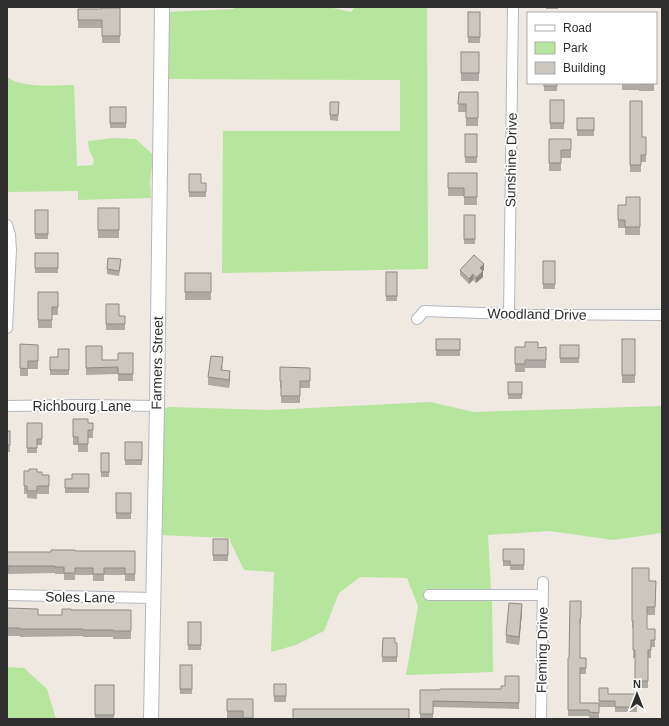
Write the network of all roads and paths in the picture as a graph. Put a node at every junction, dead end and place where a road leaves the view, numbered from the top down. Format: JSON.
{"nodes":[{"id":1,"x":162,"y":7,"type":"edge"},
{"id":2,"x":513,"y":7,"type":"edge"},
{"id":3,"x":7,"y":225,"type":"edge"},
{"id":4,"x":509,"y":314,"type":"junction"},
{"id":5,"x":662,"y":315,"type":"edge"},
{"id":6,"x":417,"y":319,"type":"dead end"},
{"id":7,"x":7,"y":328,"type":"edge"},
{"id":8,"x":7,"y":406,"type":"edge"},
{"id":9,"x":157,"y":406,"type":"junction"},
{"id":10,"x":543,"y":582,"type":"dead end"},
{"id":11,"x":7,"y":595,"type":"edge"},
{"id":12,"x":429,"y":595,"type":"dead end"},
{"id":13,"x":543,"y":595,"type":"junction"},
{"id":14,"x":153,"y":598,"type":"junction"},
{"id":15,"x":151,"y":719,"type":"edge"},
{"id":16,"x":541,"y":719,"type":"edge"}],
"edges":[{"from":1,"to":9,"type":"street","name":"Farmers Street"},
{"from":2,"to":4,"type":"street","name":"Sunshine Drive"},
{"from":3,"to":7,"type":"street"},
{"from":4,"to":5,"type":"street","name":"Woodland Drive"},
{"from":4,"to":6,"type":"street","name":"Woodland Drive"},
{"from":8,"to":9,"type":"street","name":"Richbourg Lane"},
{"from":9,"to":14,"type":"street","name":"Farmers Street"},
{"from":10,"to":13,"type":"street","name":"Fleming Drive"},
{"from":11,"to":14,"type":"street","name":"Soles Lane"},
{"from":12,"to":13,"type":"street"},
{"from":13,"to":16,"type":"street","name":"Fleming Drive"},
{"from":14,"to":15,"type":"street","name":"Farmers Street"}]}
